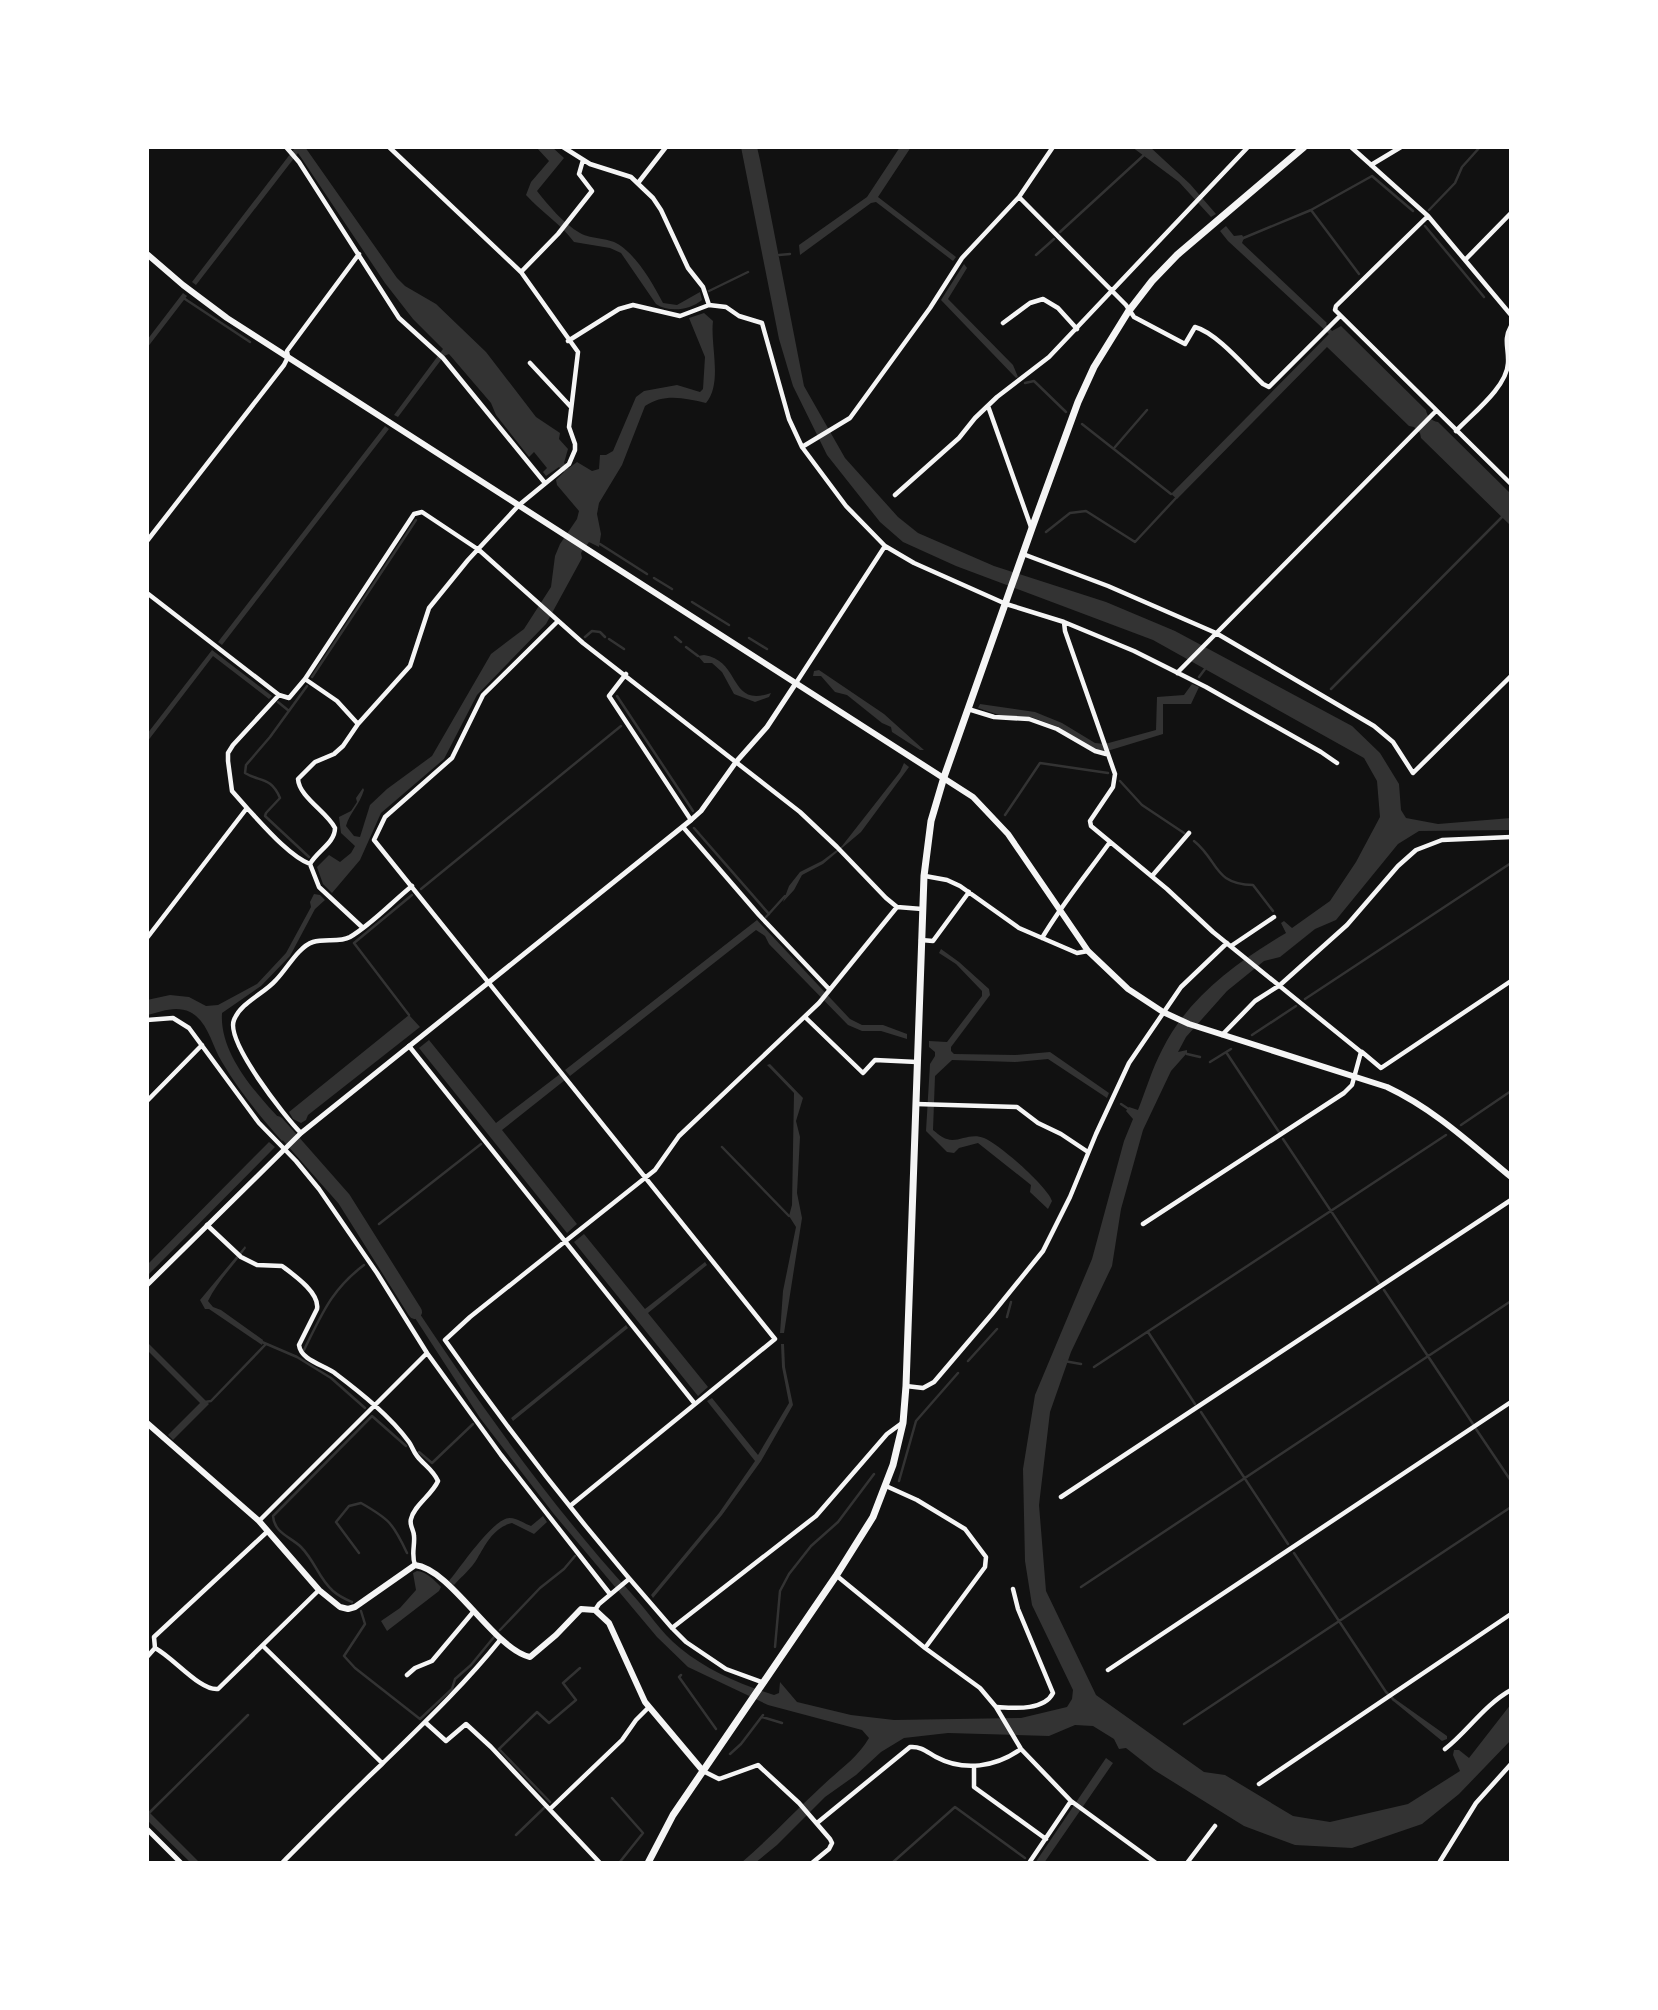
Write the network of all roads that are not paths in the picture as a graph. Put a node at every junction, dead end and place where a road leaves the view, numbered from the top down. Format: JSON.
{"nodes":[{"id":1,"x":389,"y":147,"type":"edge"},
{"id":2,"x":563,"y":147,"type":"edge"},
{"id":3,"x":666,"y":147,"type":"edge"},
{"id":4,"x":1053,"y":147,"type":"edge"},
{"id":5,"x":1248,"y":147,"type":"edge"},
{"id":6,"x":1304,"y":147,"type":"edge"},
{"id":7,"x":1351,"y":147,"type":"edge"},
{"id":8,"x":1401,"y":147,"type":"edge"},
{"id":9,"x":288,"y":149,"type":"edge"},
{"id":10,"x":583,"y":160,"type":"junction"},
{"id":11,"x":1371,"y":165,"type":"junction"},
{"id":12,"x":638,"y":183,"type":"junction"},
{"id":13,"x":1019,"y":197,"type":"junction"},
{"id":14,"x":1511,"y":213,"type":"edge"},
{"id":15,"x":1428,"y":216,"type":"junction"},
{"id":16,"x":147,"y":254,"type":"edge"},
{"id":17,"x":359,"y":254,"type":"junction"},
{"id":18,"x":1465,"y":260,"type":"junction"},
{"id":19,"x":521,"y":272,"type":"junction"},
{"id":20,"x":1112,"y":291,"type":"junction"},
{"id":21,"x":709,"y":305,"type":"junction"},
{"id":22,"x":1128,"y":312,"type":"junction"},
{"id":23,"x":1511,"y":315,"type":"edge"},
{"id":24,"x":1340,"y":316,"type":"junction"},
{"id":25,"x":1003,"y":323,"type":"dead end"},
{"id":26,"x":1511,"y":326,"type":"edge"},
{"id":27,"x":1077,"y":329,"type":"junction"},
{"id":28,"x":568,"y":341,"type":"junction"},
{"id":29,"x":288,"y":357,"type":"junction"},
{"id":30,"x":530,"y":363,"type":"dead end"},
{"id":31,"x":988,"y":406,"type":"junction"},
{"id":32,"x":571,"y":408,"type":"junction"},
{"id":33,"x":1434,"y":413,"type":"junction"},
{"id":34,"x":1456,"y":431,"type":"junction"},
{"id":35,"x":803,"y":446,"type":"junction"},
{"id":36,"x":545,"y":483,"type":"junction"},
{"id":37,"x":1511,"y":484,"type":"edge"},
{"id":38,"x":895,"y":495,"type":"dead end"},
{"id":39,"x":519,"y":505,"type":"junction"},
{"id":40,"x":1032,"y":528,"type":"junction"},
{"id":41,"x":147,"y":541,"type":"edge"},
{"id":42,"x":885,"y":546,"type":"junction"},
{"id":43,"x":479,"y":550,"type":"junction"},
{"id":44,"x":1023,"y":554,"type":"junction"},
{"id":45,"x":147,"y":593,"type":"edge"},
{"id":46,"x":1007,"y":602,"type":"junction"},
{"id":47,"x":558,"y":621,"type":"junction"},
{"id":48,"x":1064,"y":622,"type":"junction"},
{"id":49,"x":1214,"y":634,"type":"junction"},
{"id":50,"x":1178,"y":671,"type":"junction"},
{"id":51,"x":625,"y":674,"type":"junction"},
{"id":52,"x":1511,"y":676,"type":"edge"},
{"id":53,"x":305,"y":679,"type":"junction"},
{"id":54,"x":796,"y":683,"type":"junction"},
{"id":55,"x":279,"y":695,"type":"junction"},
{"id":56,"x":968,"y":709,"type":"junction"},
{"id":57,"x":358,"y":724,"type":"junction"},
{"id":58,"x":1106,"y":753,"type":"junction"},
{"id":59,"x":736,"y":762,"type":"junction"},
{"id":60,"x":1337,"y":763,"type":"dead end"},
{"id":61,"x":944,"y":777,"type":"junction"},
{"id":62,"x":247,"y":808,"type":"junction"},
{"id":63,"x":691,"y":820,"type":"junction"},
{"id":64,"x":683,"y":827,"type":"junction"},
{"id":65,"x":1189,"y":833,"type":"dead end"},
{"id":66,"x":1511,"y":837,"type":"edge"},
{"id":67,"x":1110,"y":842,"type":"junction"},
{"id":68,"x":310,"y":864,"type":"junction"},
{"id":69,"x":924,"y":876,"type":"junction"},
{"id":70,"x":1152,"y":876,"type":"junction"},
{"id":71,"x":412,"y":886,"type":"junction"},
{"id":72,"x":969,"y":892,"type":"junction"},
{"id":73,"x":897,"y":907,"type":"junction"},
{"id":74,"x":922,"y":909,"type":"junction"},
{"id":75,"x":1058,"y":910,"type":"junction"},
{"id":76,"x":1274,"y":917,"type":"dead end"},
{"id":77,"x":362,"y":927,"type":"junction"},
{"id":78,"x":147,"y":938,"type":"edge"},
{"id":79,"x":1042,"y":938,"type":"junction"},
{"id":80,"x":921,"y":940,"type":"junction"},
{"id":81,"x":1230,"y":945,"type":"junction"},
{"id":82,"x":1088,"y":951,"type":"junction"},
{"id":83,"x":488,"y":981,"type":"junction"},
{"id":84,"x":1511,"y":981,"type":"edge"},
{"id":85,"x":1278,"y":984,"type":"junction"},
{"id":86,"x":828,"y":992,"type":"junction"},
{"id":87,"x":1163,"y":1012,"type":"junction"},
{"id":88,"x":806,"y":1018,"type":"junction"},
{"id":89,"x":147,"y":1020,"type":"edge"},
{"id":90,"x":1222,"y":1035,"type":"junction"},
{"id":91,"x":202,"y":1045,"type":"junction"},
{"id":92,"x":408,"y":1046,"type":"junction"},
{"id":93,"x":1361,"y":1052,"type":"junction"},
{"id":94,"x":918,"y":1062,"type":"junction"},
{"id":95,"x":1354,"y":1076,"type":"junction"},
{"id":96,"x":147,"y":1101,"type":"edge"},
{"id":97,"x":916,"y":1104,"type":"junction"},
{"id":98,"x":301,"y":1133,"type":"junction"},
{"id":99,"x":282,"y":1149,"type":"junction"},
{"id":100,"x":1088,"y":1152,"type":"junction"},
{"id":101,"x":1511,"y":1165,"type":"edge"},
{"id":102,"x":1502,"y":1169,"type":"junction"},
{"id":103,"x":646,"y":1177,"type":"junction"},
{"id":104,"x":1511,"y":1177,"type":"edge"},
{"id":105,"x":1511,"y":1200,"type":"edge"},
{"id":106,"x":1143,"y":1224,"type":"dead end"},
{"id":107,"x":206,"y":1225,"type":"junction"},
{"id":108,"x":565,"y":1241,"type":"junction"},
{"id":109,"x":147,"y":1285,"type":"edge"},
{"id":110,"x":427,"y":1353,"type":"junction"},
{"id":111,"x":906,"y":1386,"type":"junction"},
{"id":112,"x":1511,"y":1402,"type":"edge"},
{"id":113,"x":695,"y":1404,"type":"junction"},
{"id":114,"x":373,"y":1406,"type":"junction"},
{"id":115,"x":147,"y":1423,"type":"edge"},
{"id":116,"x":902,"y":1423,"type":"junction"},
{"id":117,"x":886,"y":1486,"type":"junction"},
{"id":118,"x":1061,"y":1497,"type":"dead end"},
{"id":119,"x":570,"y":1506,"type":"junction"},
{"id":120,"x":259,"y":1521,"type":"junction"},
{"id":121,"x":269,"y":1530,"type":"junction"},
{"id":122,"x":415,"y":1565,"type":"junction"},
{"id":123,"x":836,"y":1576,"type":"junction"},
{"id":124,"x":629,"y":1579,"type":"junction"},
{"id":125,"x":1013,"y":1589,"type":"dead end"},
{"id":126,"x":319,"y":1590,"type":"junction"},
{"id":127,"x":610,"y":1594,"type":"junction"},
{"id":128,"x":595,"y":1610,"type":"junction"},
{"id":129,"x":474,"y":1612,"type":"junction"},
{"id":130,"x":1511,"y":1614,"type":"edge"},
{"id":131,"x":672,"y":1628,"type":"junction"},
{"id":132,"x":502,"y":1638,"type":"junction"},
{"id":133,"x":263,"y":1646,"type":"junction"},
{"id":134,"x":155,"y":1648,"type":"junction"},
{"id":135,"x":925,"y":1648,"type":"junction"},
{"id":136,"x":147,"y":1657,"type":"edge"},
{"id":137,"x":1108,"y":1670,"type":"dead end"},
{"id":138,"x":407,"y":1675,"type":"dead end"},
{"id":139,"x":763,"y":1684,"type":"junction"},
{"id":140,"x":1511,"y":1690,"type":"edge"},
{"id":141,"x":649,"y":1707,"type":"junction"},
{"id":142,"x":997,"y":1708,"type":"junction"},
{"id":143,"x":426,"y":1723,"type":"junction"},
{"id":144,"x":1019,"y":1746,"type":"junction"},
{"id":145,"x":1444,"y":1749,"type":"dead end"},
{"id":146,"x":382,"y":1763,"type":"junction"},
{"id":147,"x":1511,"y":1764,"type":"edge"},
{"id":148,"x":974,"y":1767,"type":"junction"},
{"id":149,"x":703,"y":1771,"type":"junction"},
{"id":150,"x":1259,"y":1784,"type":"dead end"},
{"id":151,"x":1072,"y":1802,"type":"junction"},
{"id":152,"x":550,"y":1809,"type":"junction"},
{"id":153,"x":817,"y":1823,"type":"junction"},
{"id":154,"x":1215,"y":1826,"type":"dead end"},
{"id":155,"x":147,"y":1829,"type":"edge"},
{"id":156,"x":1046,"y":1839,"type":"junction"},
{"id":157,"x":181,"y":1863,"type":"edge"},
{"id":158,"x":282,"y":1863,"type":"edge"},
{"id":159,"x":600,"y":1863,"type":"edge"},
{"id":160,"x":648,"y":1863,"type":"edge"},
{"id":161,"x":812,"y":1863,"type":"edge"},
{"id":162,"x":1029,"y":1863,"type":"edge"},
{"id":163,"x":1156,"y":1863,"type":"edge"},
{"id":164,"x":1187,"y":1863,"type":"edge"},
{"id":165,"x":1440,"y":1863,"type":"edge"}],
"edges":[{"from":1,"to":19,"type":"street"},
{"from":2,"to":10,"type":"street"},
{"from":3,"to":12,"type":"street"},
{"from":4,"to":13,"type":"street"},
{"from":5,"to":20,"type":"street"},
{"from":6,"to":22,"type":"highway"},
{"from":7,"to":11,"type":"street"},
{"from":8,"to":11,"type":"street"},
{"from":9,"to":17,"type":"street"},
{"from":10,"to":12,"type":"street"},
{"from":10,"to":19,"type":"street"},
{"from":11,"to":15,"type":"street"},
{"from":12,"to":21,"type":"street"},
{"from":13,"to":20,"type":"street"},
{"from":13,"to":35,"type":"street"},
{"from":14,"to":18,"type":"street"},
{"from":15,"to":18,"type":"street"},
{"from":15,"to":24,"type":"street"},
{"from":16,"to":29,"type":"main road"},
{"from":17,"to":29,"type":"street"},
{"from":17,"to":36,"type":"street"},
{"from":18,"to":23,"type":"street"},
{"from":19,"to":28,"type":"street"},
{"from":20,"to":22,"type":"street"},
{"from":20,"to":27,"type":"street"},
{"from":21,"to":28,"type":"street"},
{"from":21,"to":35,"type":"street"},
{"from":22,"to":24,"type":"street"},
{"from":22,"to":40,"type":"highway"},
{"from":24,"to":33,"type":"street"},
{"from":25,"to":27,"type":"street"},
{"from":26,"to":34,"type":"street"},
{"from":27,"to":31,"type":"street"},
{"from":28,"to":32,"type":"street"},
{"from":29,"to":39,"type":"main road"},
{"from":29,"to":41,"type":"street"},
{"from":30,"to":32,"type":"street"},
{"from":31,"to":38,"type":"street"},
{"from":31,"to":40,"type":"street"},
{"from":32,"to":36,"type":"street"},
{"from":33,"to":34,"type":"street"},
{"from":33,"to":49,"type":"street"},
{"from":34,"to":37,"type":"street"},
{"from":35,"to":42,"type":"street"},
{"from":36,"to":39,"type":"street"},
{"from":39,"to":43,"type":"street"},
{"from":39,"to":54,"type":"main road"},
{"from":40,"to":44,"type":"highway"},
{"from":42,"to":46,"type":"street"},
{"from":42,"to":54,"type":"street"},
{"from":43,"to":47,"type":"street"},
{"from":43,"to":53,"type":"street"},
{"from":43,"to":57,"type":"street"},
{"from":44,"to":46,"type":"highway"},
{"from":44,"to":49,"type":"street"},
{"from":45,"to":55,"type":"street"},
{"from":46,"to":48,"type":"street"},
{"from":46,"to":56,"type":"highway"},
{"from":47,"to":51,"type":"street"},
{"from":47,"to":71,"type":"street"},
{"from":48,"to":50,"type":"street"},
{"from":48,"to":58,"type":"street"},
{"from":49,"to":50,"type":"street"},
{"from":49,"to":52,"type":"street"},
{"from":50,"to":60,"type":"street"},
{"from":51,"to":59,"type":"street"},
{"from":51,"to":63,"type":"street"},
{"from":53,"to":55,"type":"street"},
{"from":53,"to":57,"type":"street"},
{"from":54,"to":59,"type":"street"},
{"from":54,"to":61,"type":"main road"},
{"from":55,"to":62,"type":"street"},
{"from":56,"to":58,"type":"street"},
{"from":56,"to":61,"type":"highway"},
{"from":57,"to":68,"type":"street"},
{"from":58,"to":67,"type":"street"},
{"from":59,"to":63,"type":"street"},
{"from":59,"to":73,"type":"street"},
{"from":61,"to":69,"type":"highway"},
{"from":61,"to":75,"type":"main road"},
{"from":62,"to":68,"type":"street"},
{"from":62,"to":78,"type":"street"},
{"from":63,"to":64,"type":"street"},
{"from":64,"to":83,"type":"street"},
{"from":64,"to":86,"type":"street"},
{"from":65,"to":70,"type":"street"},
{"from":66,"to":85,"type":"street"},
{"from":67,"to":70,"type":"street"},
{"from":67,"to":75,"type":"street"},
{"from":68,"to":77,"type":"street"},
{"from":69,"to":72,"type":"street"},
{"from":69,"to":74,"type":"highway"},
{"from":70,"to":81,"type":"street"},
{"from":71,"to":77,"type":"street"},
{"from":71,"to":83,"type":"street"},
{"from":72,"to":79,"type":"street"},
{"from":72,"to":80,"type":"street"},
{"from":73,"to":74,"type":"street"},
{"from":73,"to":86,"type":"street"},
{"from":74,"to":80,"type":"highway"},
{"from":75,"to":79,"type":"street"},
{"from":75,"to":82,"type":"main road"},
{"from":76,"to":81,"type":"street"},
{"from":77,"to":98,"type":"street"},
{"from":79,"to":82,"type":"street"},
{"from":80,"to":94,"type":"highway"},
{"from":81,"to":85,"type":"street"},
{"from":81,"to":87,"type":"street"},
{"from":82,"to":87,"type":"main road"},
{"from":83,"to":92,"type":"street"},
{"from":83,"to":103,"type":"street"},
{"from":84,"to":93,"type":"street"},
{"from":85,"to":90,"type":"street"},
{"from":85,"to":93,"type":"street"},
{"from":86,"to":88,"type":"street"},
{"from":87,"to":90,"type":"main road"},
{"from":87,"to":100,"type":"street"},
{"from":88,"to":94,"type":"street"},
{"from":88,"to":103,"type":"street"},
{"from":89,"to":91,"type":"street"},
{"from":90,"to":95,"type":"main road"},
{"from":91,"to":96,"type":"street"},
{"from":91,"to":99,"type":"street"},
{"from":92,"to":98,"type":"street"},
{"from":92,"to":108,"type":"street"},
{"from":93,"to":95,"type":"street"},
{"from":94,"to":97,"type":"highway"},
{"from":95,"to":102,"type":"main road"},
{"from":95,"to":106,"type":"street"},
{"from":97,"to":100,"type":"street"},
{"from":97,"to":111,"type":"highway"},
{"from":98,"to":99,"type":"street"},
{"from":99,"to":107,"type":"street"},
{"from":99,"to":110,"type":"street"},
{"from":100,"to":111,"type":"street"},
{"from":101,"to":102,"type":"street"},
{"from":102,"to":104,"type":"main road"},
{"from":103,"to":108,"type":"street"},
{"from":103,"to":113,"type":"street"},
{"from":105,"to":118,"type":"street"},
{"from":107,"to":109,"type":"street"},
{"from":107,"to":114,"type":"street"},
{"from":108,"to":113,"type":"street"},
{"from":108,"to":119,"type":"street"},
{"from":110,"to":114,"type":"street"},
{"from":110,"to":127,"type":"street"},
{"from":111,"to":116,"type":"highway"},
{"from":112,"to":137,"type":"street"},
{"from":113,"to":119,"type":"street"},
{"from":114,"to":120,"type":"street"},
{"from":114,"to":122,"type":"street"},
{"from":115,"to":120,"type":"main road"},
{"from":116,"to":117,"type":"highway"},
{"from":116,"to":131,"type":"street"},
{"from":117,"to":123,"type":"highway"},
{"from":117,"to":135,"type":"street"},
{"from":119,"to":124,"type":"street"},
{"from":120,"to":121,"type":"main road"},
{"from":121,"to":126,"type":"main road"},
{"from":121,"to":134,"type":"street"},
{"from":122,"to":126,"type":"main road"},
{"from":122,"to":129,"type":"main road"},
{"from":123,"to":135,"type":"street"},
{"from":123,"to":139,"type":"highway"},
{"from":124,"to":127,"type":"street"},
{"from":124,"to":131,"type":"street"},
{"from":125,"to":142,"type":"street"},
{"from":126,"to":133,"type":"street"},
{"from":127,"to":128,"type":"street"},
{"from":128,"to":132,"type":"main road"},
{"from":128,"to":141,"type":"main road"},
{"from":129,"to":132,"type":"main road"},
{"from":129,"to":138,"type":"street"},
{"from":130,"to":150,"type":"street"},
{"from":131,"to":139,"type":"street"},
{"from":132,"to":143,"type":"street"},
{"from":133,"to":134,"type":"street"},
{"from":133,"to":146,"type":"street"},
{"from":134,"to":136,"type":"street"},
{"from":135,"to":142,"type":"street"},
{"from":139,"to":149,"type":"highway"},
{"from":140,"to":145,"type":"street"},
{"from":141,"to":149,"type":"main road"},
{"from":141,"to":152,"type":"street"},
{"from":142,"to":144,"type":"street"},
{"from":143,"to":146,"type":"street"},
{"from":143,"to":152,"type":"street"},
{"from":144,"to":148,"type":"street"},
{"from":144,"to":151,"type":"street"},
{"from":146,"to":158,"type":"street"},
{"from":147,"to":165,"type":"street"},
{"from":148,"to":153,"type":"street"},
{"from":148,"to":156,"type":"street"},
{"from":149,"to":153,"type":"street"},
{"from":149,"to":160,"type":"highway"},
{"from":151,"to":156,"type":"street"},
{"from":151,"to":163,"type":"street"},
{"from":152,"to":159,"type":"street"},
{"from":153,"to":161,"type":"street"},
{"from":154,"to":164,"type":"street"},
{"from":155,"to":157,"type":"street"},
{"from":156,"to":162,"type":"street"}]}
